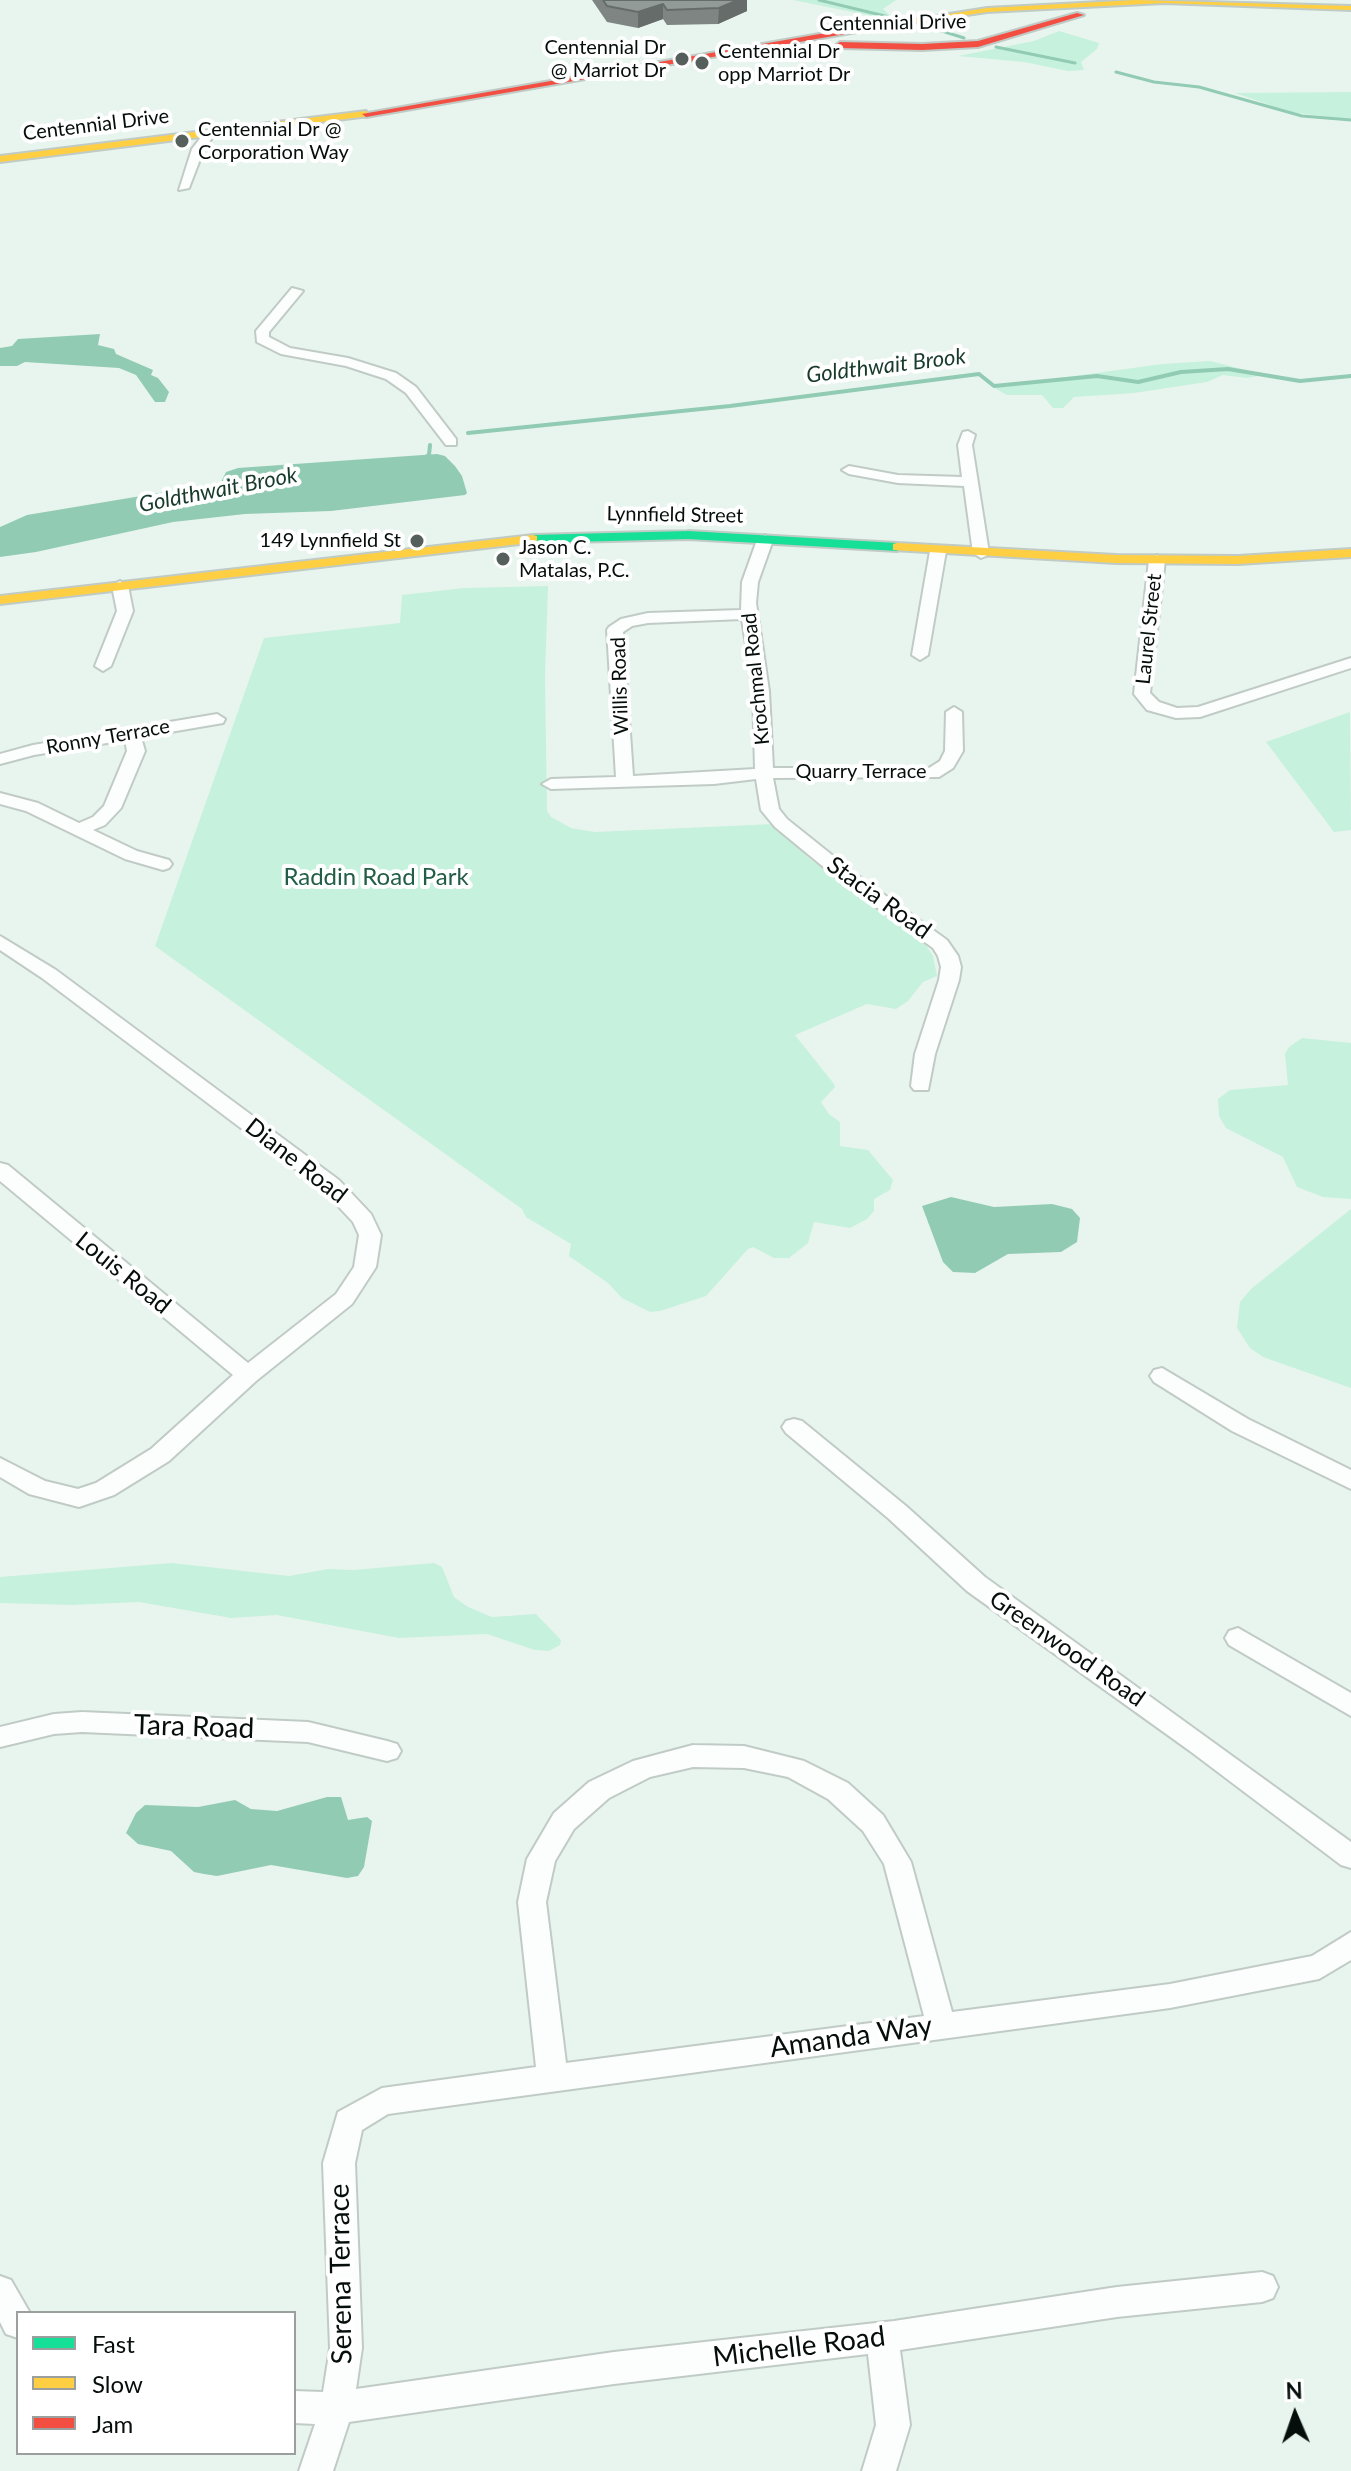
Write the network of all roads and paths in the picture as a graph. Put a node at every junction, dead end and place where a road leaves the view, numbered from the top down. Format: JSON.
{"nodes":[{"id":1,"x":931,"y":0,"type":"edge"},
{"id":2,"x":966,"y":0,"type":"edge"},
{"id":3,"x":986,"y":0,"type":"edge"},
{"id":4,"x":1038,"y":0,"type":"edge"},
{"id":5,"x":1106,"y":2,"type":"junction"},
{"id":6,"x":1165,"y":4,"type":"junction"},
{"id":7,"x":1008,"y":8,"type":"junction"},
{"id":8,"x":1350,"y":11,"type":"edge"},
{"id":9,"x":882,"y":25,"type":"junction"},
{"id":10,"x":997,"y":40,"type":"junction"},
{"id":11,"x":671,"y":63,"type":"junction"},
{"id":12,"x":203,"y":141,"type":"junction"},
{"id":13,"x":0,"y":159,"type":"edge"},
{"id":14,"x":183,"y":188,"type":"dead end"},
{"id":15,"x":297,"y":291,"type":"dead end"},
{"id":16,"x":968,"y":435,"type":"dead end"},
{"id":17,"x":451,"y":442,"type":"dead end"},
{"id":18,"x":849,"y":470,"type":"dead end"},
{"id":19,"x":972,"y":482,"type":"junction"},
{"id":20,"x":765,"y":540,"type":"junction"},
{"id":21,"x":938,"y":551,"type":"junction"},
{"id":22,"x":981,"y":553,"type":"junction"},
{"id":23,"x":1351,"y":553,"type":"edge"},
{"id":24,"x":1157,"y":560,"type":"junction"},
{"id":25,"x":120,"y":586,"type":"junction"},
{"id":26,"x":0,"y":600,"type":"edge"},
{"id":27,"x":749,"y":614,"type":"junction"},
{"id":28,"x":920,"y":655,"type":"dead end"},
{"id":29,"x":1351,"y":663,"type":"edge"},
{"id":30,"x":103,"y":666,"type":"dead end"},
{"id":31,"x":954,"y":712,"type":"dead end"},
{"id":32,"x":217,"y":719,"type":"dead end"},
{"id":33,"x":129,"y":733,"type":"junction"},
{"id":34,"x":0,"y":759,"type":"edge"},
{"id":35,"x":765,"y":773,"type":"junction"},
{"id":36,"x":625,"y":782,"type":"junction"},
{"id":37,"x":551,"y":784,"type":"dead end"},
{"id":38,"x":0,"y":798,"type":"edge"},
{"id":39,"x":77,"y":830,"type":"junction"},
{"id":40,"x":163,"y":864,"type":"dead end"},
{"id":41,"x":0,"y":942,"type":"edge"},
{"id":42,"x":921,"y":1086,"type":"dead end"},
{"id":43,"x":0,"y":1170,"type":"edge"},
{"id":44,"x":248,"y":1375,"type":"junction"},
{"id":45,"x":1162,"y":1376,"type":"dead end"},
{"id":46,"x":794,"y":1427,"type":"dead end"},
{"id":47,"x":0,"y":1466,"type":"edge"},
{"id":48,"x":1351,"y":1480,"type":"edge"},
{"id":49,"x":1238,"y":1638,"type":"dead end"},
{"id":50,"x":1351,"y":1706,"type":"edge"},
{"id":51,"x":0,"y":1737,"type":"edge"},
{"id":52,"x":387,"y":1751,"type":"dead end"},
{"id":53,"x":1351,"y":1857,"type":"edge"},
{"id":54,"x":1351,"y":1944,"type":"edge"},
{"id":55,"x":941,"y":2025,"type":"junction"},
{"id":56,"x":552,"y":2076,"type":"junction"},
{"id":57,"x":349,"y":2122,"type":"joint"},
{"id":58,"x":1262,"y":2287,"type":"dead end"},
{"id":59,"x":0,"y":2291,"type":"edge"},
{"id":60,"x":16,"y":2319,"type":"edge"},
{"id":61,"x":882,"y":2337,"type":"junction"},
{"id":62,"x":296,"y":2407,"type":"edge"},
{"id":63,"x":337,"y":2408,"type":"junction"},
{"id":64,"x":316,"y":2471,"type":"edge"},
{"id":65,"x":879,"y":2471,"type":"edge"}],
"edges":[{"from":1,"to":9,"type":"main road"},
{"from":2,"to":7,"type":"main road"},
{"from":3,"to":7,"type":"main road"},
{"from":4,"to":5,"type":"main road"},
{"from":5,"to":7,"type":"main road","name":"Centennial Drive"},
{"from":5,"to":8,"type":"main road","name":"Centennial Drive"},
{"from":6,"to":7,"type":"main road"},
{"from":6,"to":8,"type":"main road","name":"Centennial Drive"},
{"from":6,"to":10,"type":"main road","name":"Centennial Drive"},
{"from":7,"to":9,"type":"main road","name":"Centennial Drive"},
{"from":7,"to":10,"type":"main road"},
{"from":9,"to":11,"type":"main road","name":"Centennial Drive"},
{"from":10,"to":11,"type":"main road","name":"Centennial Drive"},
{"from":11,"to":12,"type":"main road","name":"Centennial Drive"},
{"from":12,"to":13,"type":"main road","name":"Centennial Drive"},
{"from":12,"to":14,"type":"street"},
{"from":15,"to":17,"type":"street"},
{"from":16,"to":19,"type":"street"},
{"from":18,"to":19,"type":"street"},
{"from":19,"to":22,"type":"street"},
{"from":20,"to":21,"type":"main road","name":"Lynnfield Street"},
{"from":20,"to":25,"type":"main road","name":"Lynnfield Street"},
{"from":20,"to":27,"type":"street","name":"Krochmal Road"},
{"from":21,"to":22,"type":"main road","name":"Lynnfield Street"},
{"from":21,"to":28,"type":"street"},
{"from":22,"to":24,"type":"main road","name":"Lynnfield Street"},
{"from":23,"to":24,"type":"main road","name":"Lynnfield Street"},
{"from":24,"to":29,"type":"street","name":"Laurel Street"},
{"from":25,"to":26,"type":"main road","name":"Lynnfield Street"},
{"from":25,"to":30,"type":"street"},
{"from":27,"to":35,"type":"street","name":"Krochmal Road"},
{"from":27,"to":36,"type":"street","name":"Willis Road"},
{"from":31,"to":35,"type":"street","name":"Quarry Terrace"},
{"from":32,"to":33,"type":"street","name":"Ronny Terrace"},
{"from":33,"to":34,"type":"street","name":"Ronny Terrace"},
{"from":33,"to":39,"type":"street"},
{"from":35,"to":36,"type":"street","name":"Quarry Terrace"},
{"from":35,"to":42,"type":"street","name":"Stacia Road"},
{"from":36,"to":37,"type":"street","name":"Quarry Terrace"},
{"from":38,"to":39,"type":"street"},
{"from":39,"to":40,"type":"street"},
{"from":41,"to":44,"type":"street","name":"Diane Road"},
{"from":43,"to":44,"type":"street","name":"Louis Road"},
{"from":44,"to":47,"type":"street","name":"Diane Road"},
{"from":45,"to":48,"type":"street"},
{"from":46,"to":53,"type":"street","name":"Greenwood Road"},
{"from":49,"to":50,"type":"street"},
{"from":51,"to":52,"type":"street","name":"Tara Road"},
{"from":54,"to":55,"type":"street","name":"Amanda Way"},
{"from":55,"to":56,"type":"street","name":"Amanda Way"},
{"from":55,"to":56,"type":"street"},
{"from":56,"to":57,"type":"street","name":"Amanda Way"},
{"from":57,"to":63,"type":"street","name":"Serena Terrace"},
{"from":58,"to":61,"type":"street","name":"Michelle Road"},
{"from":59,"to":60,"type":"street"},
{"from":61,"to":63,"type":"street","name":"Michelle Road"},
{"from":61,"to":65,"type":"street"},
{"from":62,"to":63,"type":"street","name":"Michelle Road"},
{"from":63,"to":64,"type":"street","name":"Serena Terrace"}]}
